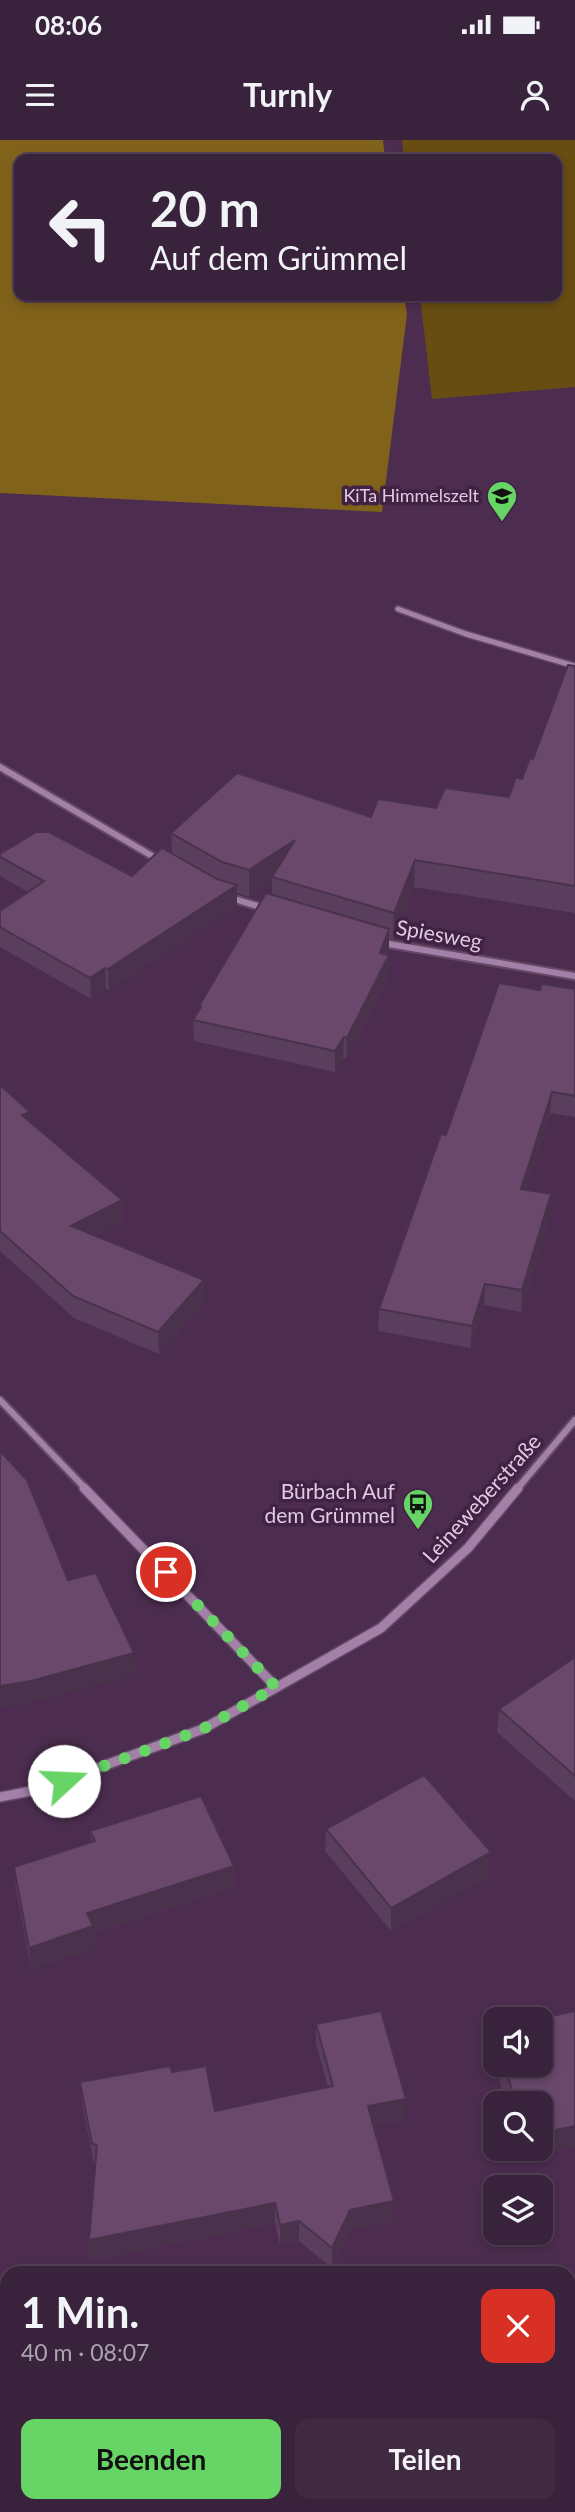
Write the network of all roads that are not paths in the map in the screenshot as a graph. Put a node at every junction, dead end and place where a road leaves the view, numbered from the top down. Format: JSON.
{"nodes":[{"id":1,"x":398,"y":609,"type":"dead end"},
{"id":2,"x":575,"y":666,"type":"edge"},
{"id":3,"x":0,"y":767,"type":"edge"},
{"id":4,"x":162,"y":862,"type":"edge"},
{"id":5,"x":220,"y":894,"type":"edge"},
{"id":6,"x":271,"y":911,"type":"edge"},
{"id":7,"x":377,"y":942,"type":"edge"},
{"id":8,"x":575,"y":976,"type":"edge"},
{"id":9,"x":0,"y":1400,"type":"edge"},
{"id":10,"x":575,"y":1420,"type":"edge"},
{"id":11,"x":276,"y":1687,"type":"junction"},
{"id":12,"x":0,"y":1797,"type":"edge"}],
"edges":[{"from":1,"to":2,"type":"street"},
{"from":3,"to":4,"type":"street"},
{"from":5,"to":6,"type":"street"},
{"from":7,"to":8,"type":"street","name":"Spiesweg"},
{"from":9,"to":11,"type":"street"},
{"from":10,"to":11,"type":"street","name":"Leineweberstraße"},
{"from":11,"to":12,"type":"street","name":"Leineweberstraße"}]}
